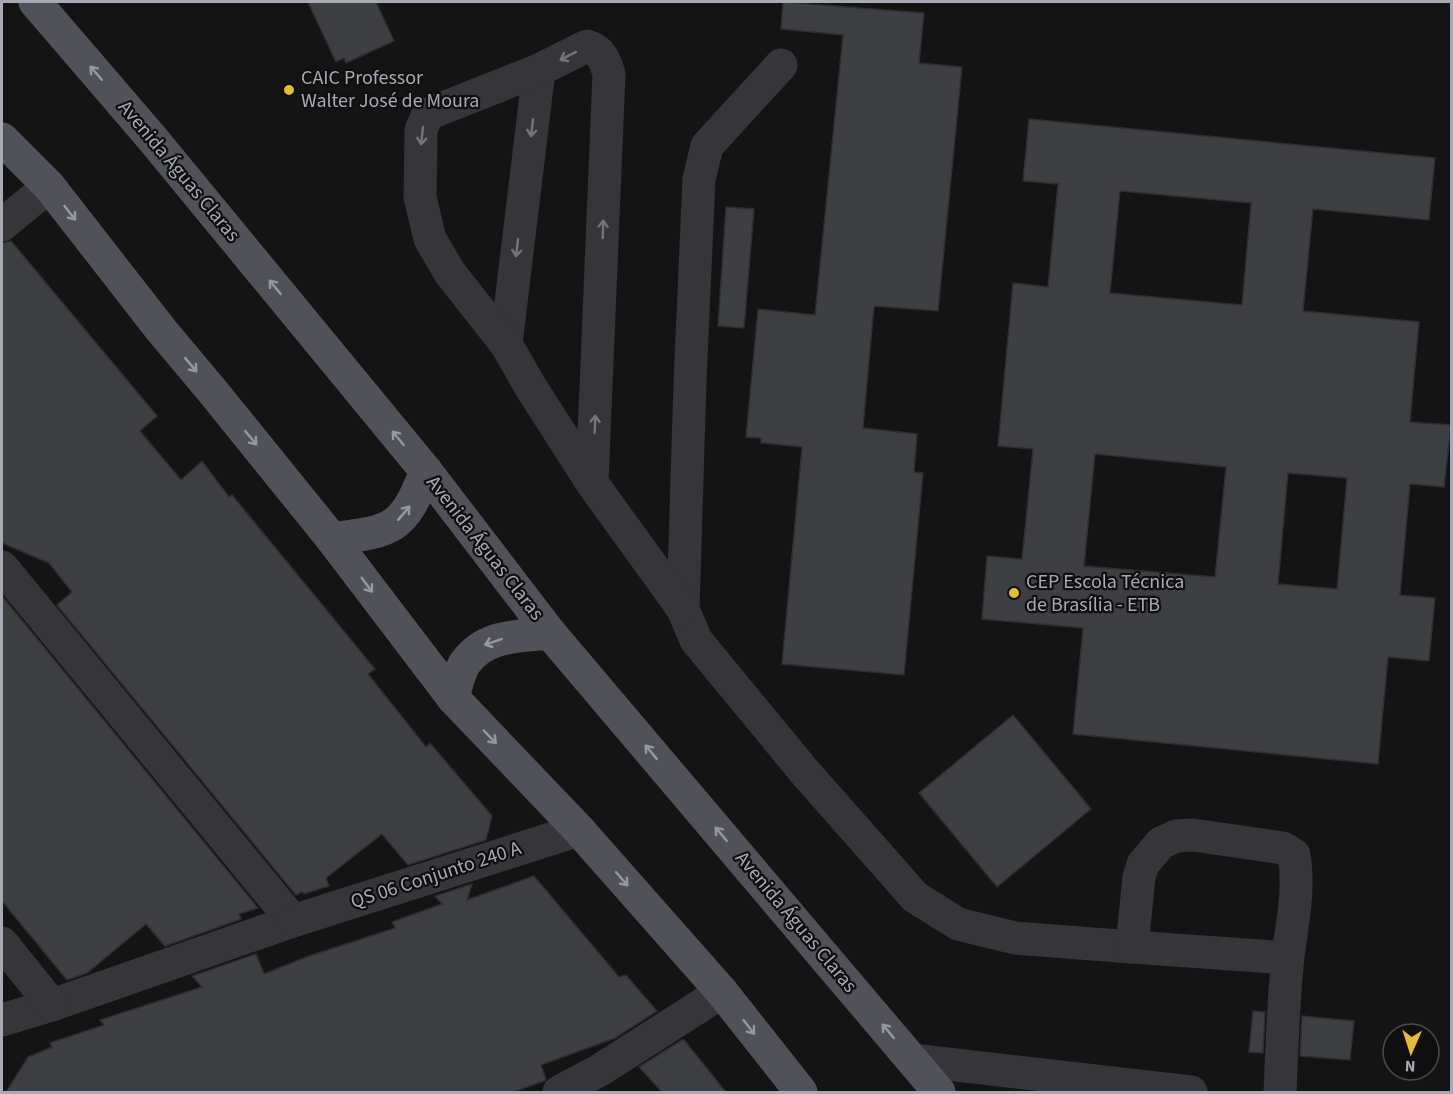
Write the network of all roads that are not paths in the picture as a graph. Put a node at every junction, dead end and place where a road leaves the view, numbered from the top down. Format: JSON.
{"nodes":[{"id":1,"x":35,"y":2,"type":"edge"},
{"id":2,"x":781,"y":65,"type":"dead end"},
{"id":3,"x":539,"y":70,"type":"junction"},
{"id":4,"x":2,"y":139,"type":"edge"},
{"id":5,"x":49,"y":186,"type":"junction"},
{"id":6,"x":2,"y":225,"type":"edge"},
{"id":7,"x":506,"y":344,"type":"junction"},
{"id":8,"x":426,"y":471,"type":"junction"},
{"id":9,"x":592,"y":483,"type":"junction"},
{"id":10,"x":332,"y":539,"type":"junction"},
{"id":11,"x":2,"y":567,"type":"edge"},
{"id":12,"x":683,"y":609,"type":"junction"},
{"id":13,"x":550,"y":633,"type":"junction"},
{"id":14,"x":453,"y":698,"type":"junction"},
{"id":15,"x":579,"y":830,"type":"junction"},
{"id":16,"x":293,"y":921,"type":"junction"},
{"id":17,"x":2,"y":944,"type":"edge"},
{"id":18,"x":1132,"y":947,"type":"junction"},
{"id":19,"x":1288,"y":958,"type":"junction"},
{"id":20,"x":722,"y":992,"type":"junction"},
{"id":21,"x":52,"y":1005,"type":"junction"},
{"id":22,"x":2,"y":1020,"type":"edge"},
{"id":23,"x":912,"y":1060,"type":"junction"},
{"id":24,"x":559,"y":1092,"type":"edge"},
{"id":25,"x":801,"y":1092,"type":"edge"},
{"id":26,"x":939,"y":1092,"type":"edge"},
{"id":27,"x":1191,"y":1092,"type":"edge"},
{"id":28,"x":1280,"y":1092,"type":"edge"}],
"edges":[{"from":8,"to":1,"type":"main road","name":"Avenida Águas Claras","one_way":true},
{"from":2,"to":12,"type":"street"},
{"from":3,"to":7,"type":"street","one_way":true},
{"from":3,"to":7,"type":"street","one_way":true},
{"from":9,"to":3,"type":"street","one_way":true},
{"from":4,"to":5,"type":"main road"},
{"from":5,"to":6,"type":"street"},
{"from":5,"to":10,"type":"main road","one_way":true},
{"from":7,"to":9,"type":"street"},
{"from":10,"to":8,"type":"main road","one_way":true},
{"from":8,"to":13,"type":"main road","name":"Avenida Águas Claras"},
{"from":9,"to":12,"type":"street"},
{"from":10,"to":14,"type":"main road","one_way":true},
{"from":11,"to":16,"type":"street"},
{"from":12,"to":18,"type":"street"},
{"from":13,"to":14,"type":"main road","one_way":true},
{"from":23,"to":13,"type":"main road","name":"Avenida Águas Claras","one_way":true},
{"from":14,"to":15,"type":"main road","one_way":true},
{"from":15,"to":16,"type":"street","name":"QS 06 Conjunto 240 A"},
{"from":15,"to":20,"type":"main road","one_way":true},
{"from":16,"to":21,"type":"street","name":"QS 06 Conjunto 240 A"},
{"from":17,"to":21,"type":"street"},
{"from":18,"to":19,"type":"street"},
{"from":18,"to":19,"type":"street"},
{"from":19,"to":28,"type":"street"},
{"from":20,"to":24,"type":"street"},
{"from":20,"to":25,"type":"main road","one_way":true},
{"from":21,"to":22,"type":"street","name":"QS 06 Conjunto 240 A"},
{"from":23,"to":26,"type":"main road","name":"Avenida Águas Claras"},
{"from":23,"to":27,"type":"street"}]}
